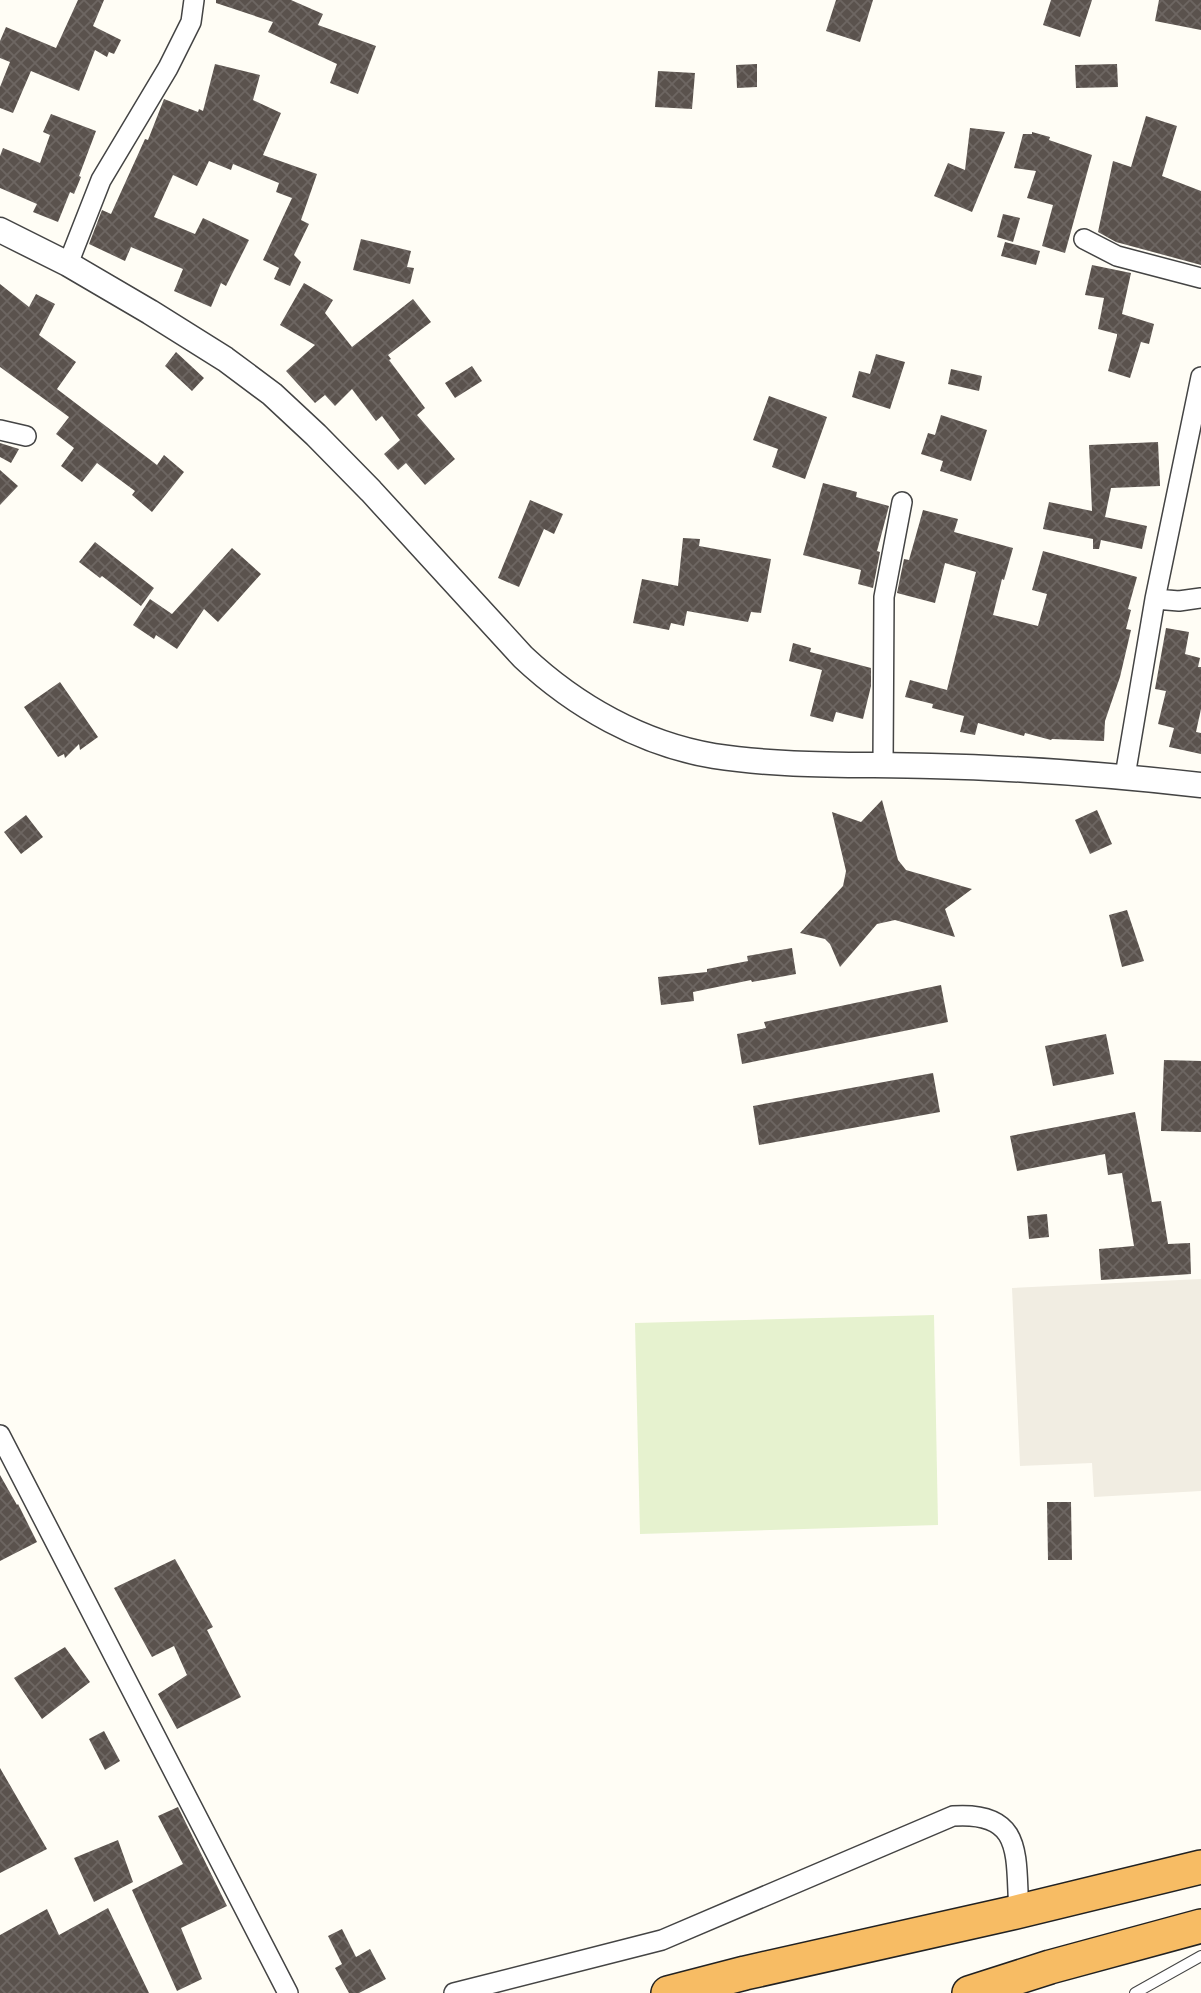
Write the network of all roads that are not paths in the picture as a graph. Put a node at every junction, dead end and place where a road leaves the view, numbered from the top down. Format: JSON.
{"nodes":[{"id":1,"x":194,"y":0,"type":"edge"},
{"id":2,"x":0,"y":230,"type":"edge"},
{"id":3,"x":1084,"y":239,"type":"dead end"},
{"id":4,"x":68,"y":264,"type":"junction"},
{"id":5,"x":1201,"y":278,"type":"edge"},
{"id":6,"x":1201,"y":377,"type":"edge"},
{"id":7,"x":0,"y":430,"type":"edge"},
{"id":8,"x":26,"y":436,"type":"dead end"},
{"id":9,"x":902,"y":502,"type":"dead end"},
{"id":10,"x":1201,"y":598,"type":"edge"},
{"id":11,"x":1155,"y":599,"type":"junction"},
{"id":12,"x":883,"y":765,"type":"junction"},
{"id":13,"x":1125,"y":776,"type":"junction"},
{"id":14,"x":1201,"y":785,"type":"edge"},
{"id":15,"x":0,"y":1436,"type":"edge"},
{"id":16,"x":1201,"y":1867,"type":"edge"},
{"id":17,"x":1019,"y":1911,"type":"junction"},
{"id":18,"x":1201,"y":1926,"type":"edge"},
{"id":19,"x":1201,"y":1956,"type":"edge"},
{"id":20,"x":288,"y":1993,"type":"edge"},
{"id":21,"x":454,"y":1993,"type":"edge"},
{"id":22,"x":668,"y":1993,"type":"edge"},
{"id":23,"x":969,"y":1993,"type":"edge"},
{"id":24,"x":1135,"y":1993,"type":"edge"}],
"edges":[{"from":1,"to":4,"type":"street"},
{"from":2,"to":4,"type":"street"},
{"from":3,"to":5,"type":"street"},
{"from":4,"to":12,"type":"street"},
{"from":6,"to":11,"type":"street"},
{"from":7,"to":8,"type":"street"},
{"from":9,"to":12,"type":"street"},
{"from":10,"to":11,"type":"street"},
{"from":11,"to":13,"type":"street"},
{"from":12,"to":13,"type":"street"},
{"from":13,"to":14,"type":"street"},
{"from":15,"to":20,"type":"street"},
{"from":16,"to":17,"type":"highway"},
{"from":17,"to":21,"type":"street"},
{"from":17,"to":22,"type":"highway"},
{"from":18,"to":23,"type":"highway"},
{"from":19,"to":24,"type":"lane"}]}
